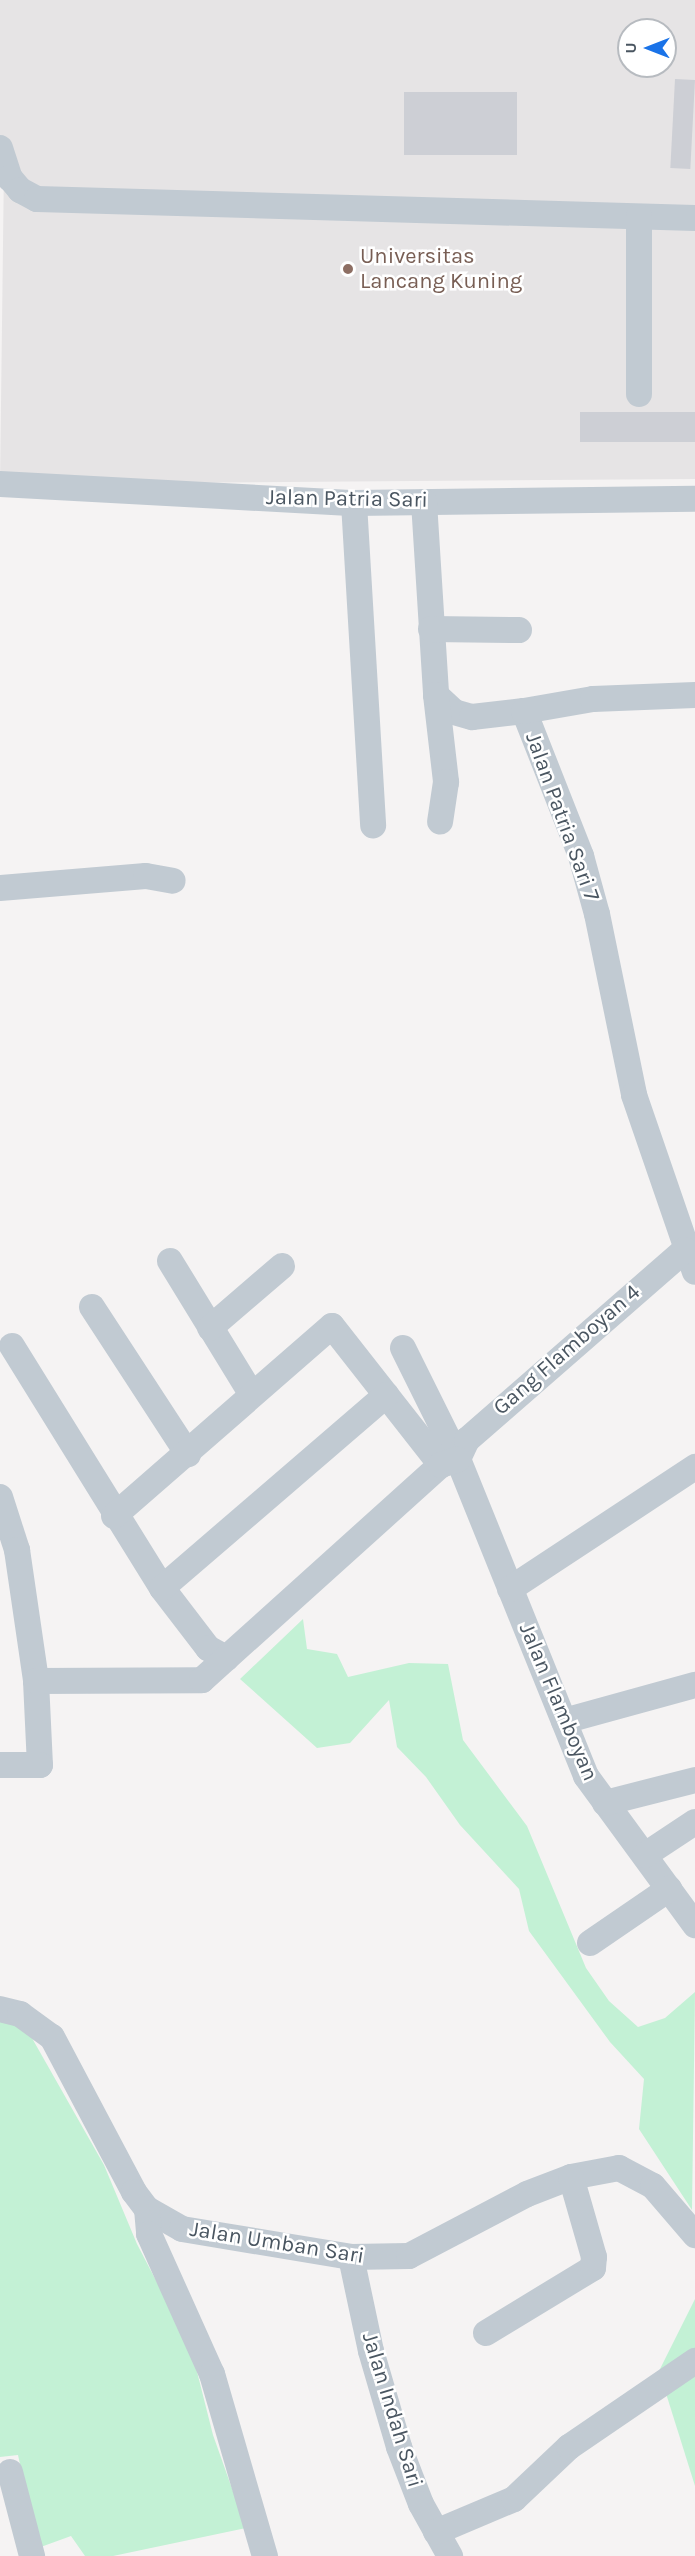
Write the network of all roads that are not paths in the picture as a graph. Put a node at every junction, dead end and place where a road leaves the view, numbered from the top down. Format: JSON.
{"nodes":[{"id":1,"x":0,"y":148,"type":"edge"},
{"id":2,"x":639,"y":217,"type":"junction"},
{"id":3,"x":695,"y":218,"type":"edge"},
{"id":4,"x":639,"y":394,"type":"dead end"},
{"id":5,"x":0,"y":484,"type":"edge"},
{"id":6,"x":695,"y":499,"type":"edge"},
{"id":7,"x":424,"y":502,"type":"junction"},
{"id":8,"x":354,"y":503,"type":"junction"},
{"id":9,"x":431,"y":629,"type":"junction"},
{"id":10,"x":519,"y":630,"type":"dead end"},
{"id":11,"x":436,"y":695,"type":"junction"},
{"id":12,"x":695,"y":695,"type":"edge"},
{"id":13,"x":524,"y":711,"type":"junction"},
{"id":14,"x":440,"y":822,"type":"dead end"},
{"id":15,"x":373,"y":825,"type":"dead end"},
{"id":16,"x":173,"y":881,"type":"dead end"},
{"id":17,"x":0,"y":888,"type":"edge"},
{"id":18,"x":687,"y":1221,"type":"edge"},
{"id":19,"x":170,"y":1261,"type":"dead end"},
{"id":20,"x":690,"y":1261,"type":"edge"},
{"id":21,"x":282,"y":1266,"type":"dead end"},
{"id":22,"x":92,"y":1307,"type":"dead end"},
{"id":23,"x":210,"y":1328,"type":"junction"},
{"id":24,"x":12,"y":1346,"type":"dead end"},
{"id":25,"x":403,"y":1348,"type":"dead end"},
{"id":26,"x":252,"y":1393,"type":"junction"},
{"id":27,"x":386,"y":1395,"type":"junction"},
{"id":28,"x":188,"y":1454,"type":"junction"},
{"id":29,"x":450,"y":1462,"type":"junction"},
{"id":30,"x":695,"y":1467,"type":"edge"},
{"id":31,"x":0,"y":1497,"type":"edge"},
{"id":32,"x":114,"y":1516,"type":"junction"},
{"id":33,"x":162,"y":1588,"type":"junction"},
{"id":34,"x":510,"y":1589,"type":"junction"},
{"id":35,"x":226,"y":1658,"type":"junction"},
{"id":36,"x":36,"y":1681,"type":"junction"},
{"id":37,"x":695,"y":1685,"type":"edge"},
{"id":38,"x":564,"y":1721,"type":"junction"},
{"id":39,"x":0,"y":1764,"type":"edge"},
{"id":40,"x":695,"y":1780,"type":"edge"},
{"id":41,"x":605,"y":1803,"type":"junction"},
{"id":42,"x":695,"y":1822,"type":"edge"},
{"id":43,"x":645,"y":1855,"type":"junction"},
{"id":44,"x":669,"y":1889,"type":"junction"},
{"id":45,"x":695,"y":1925,"type":"edge"},
{"id":46,"x":590,"y":1943,"type":"dead end"},
{"id":47,"x":0,"y":2009,"type":"edge"},
{"id":48,"x":571,"y":2177,"type":"junction"},
{"id":49,"x":147,"y":2210,"type":"junction"},
{"id":50,"x":695,"y":2235,"type":"edge"},
{"id":51,"x":351,"y":2257,"type":"junction"},
{"id":52,"x":486,"y":2332,"type":"dead end"},
{"id":53,"x":695,"y":2361,"type":"edge"},
{"id":54,"x":10,"y":2472,"type":"dead end"},
{"id":55,"x":436,"y":2532,"type":"junction"},
{"id":56,"x":32,"y":2556,"type":"edge"},
{"id":57,"x":266,"y":2556,"type":"edge"},
{"id":58,"x":450,"y":2556,"type":"edge"}],
"edges":[{"from":1,"to":2,"type":"street"},
{"from":2,"to":3,"type":"street"},
{"from":2,"to":4,"type":"street"},
{"from":5,"to":8,"type":"street","name":"Jalan Patria Sari"},
{"from":6,"to":7,"type":"street","name":"Jalan Patria Sari"},
{"from":7,"to":8,"type":"street","name":"Jalan Patria Sari"},
{"from":7,"to":9,"type":"street"},
{"from":8,"to":15,"type":"street"},
{"from":9,"to":10,"type":"street"},
{"from":9,"to":11,"type":"street"},
{"from":11,"to":13,"type":"street","name":"Jalan Patria Sari 7"},
{"from":11,"to":14,"type":"street"},
{"from":12,"to":13,"type":"street"},
{"from":13,"to":18,"type":"street","name":"Jalan Patria Sari 7"},
{"from":16,"to":17,"type":"street"},
{"from":18,"to":20,"type":"street","name":"Jalan Patria Sari 7"},
{"from":19,"to":23,"type":"street"},
{"from":20,"to":29,"type":"street","name":"Gang Flamboyan 4"},
{"from":21,"to":23,"type":"street"},
{"from":22,"to":28,"type":"street"},
{"from":23,"to":26,"type":"street"},
{"from":24,"to":32,"type":"street"},
{"from":25,"to":29,"type":"street"},
{"from":26,"to":27,"type":"street"},
{"from":26,"to":28,"type":"street"},
{"from":27,"to":29,"type":"street"},
{"from":27,"to":33,"type":"street"},
{"from":28,"to":32,"type":"street"},
{"from":29,"to":34,"type":"street","name":"Jalan Flamboyan"},
{"from":29,"to":35,"type":"street","name":"Gang Flamboyan 4"},
{"from":30,"to":34,"type":"street"},
{"from":31,"to":36,"type":"street"},
{"from":32,"to":33,"type":"street"},
{"from":33,"to":35,"type":"street"},
{"from":34,"to":38,"type":"street","name":"Jalan Flamboyan"},
{"from":35,"to":36,"type":"street","name":"Gang Flamboyan 4"},
{"from":36,"to":39,"type":"street"},
{"from":37,"to":38,"type":"street"},
{"from":38,"to":41,"type":"street","name":"Jalan Flamboyan"},
{"from":40,"to":41,"type":"street"},
{"from":41,"to":43,"type":"street","name":"Jalan Flamboyan"},
{"from":42,"to":43,"type":"street"},
{"from":43,"to":44,"type":"street","name":"Jalan Flamboyan"},
{"from":44,"to":45,"type":"street","name":"Jalan Flamboyan"},
{"from":44,"to":46,"type":"street"},
{"from":47,"to":49,"type":"street","name":"Jalan Umban Sari"},
{"from":48,"to":50,"type":"street","name":"Jalan Umban Sari"},
{"from":48,"to":51,"type":"street","name":"Jalan Umban Sari"},
{"from":48,"to":52,"type":"street"},
{"from":49,"to":51,"type":"street","name":"Jalan Umban Sari"},
{"from":49,"to":57,"type":"street"},
{"from":51,"to":55,"type":"street","name":"Jalan Indah Sari"},
{"from":53,"to":55,"type":"street"},
{"from":54,"to":56,"type":"street"},
{"from":55,"to":58,"type":"street","name":"Jalan Indah Sari"}]}
